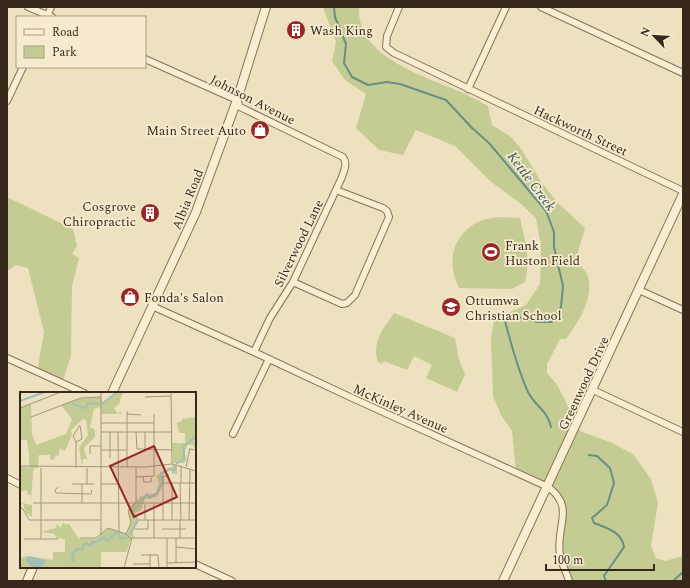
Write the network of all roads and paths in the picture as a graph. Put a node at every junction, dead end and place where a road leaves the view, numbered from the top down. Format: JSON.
{"nodes":[{"id":1,"x":28,"y":7,"type":"edge"},
{"id":2,"x":51,"y":7,"type":"edge"},
{"id":3,"x":266,"y":7,"type":"edge"},
{"id":4,"x":399,"y":7,"type":"edge"},
{"id":5,"x":506,"y":7,"type":"edge"},
{"id":6,"x":541,"y":7,"type":"edge"},
{"id":7,"x":49,"y":16,"type":"edge"},
{"id":8,"x":146,"y":59,"type":"edge"},
{"id":9,"x":23,"y":68,"type":"edge"},
{"id":10,"x":683,"y":73,"type":"edge"},
{"id":11,"x":468,"y":89,"type":"junction"},
{"id":12,"x":237,"y":100,"type":"junction"},
{"id":13,"x":7,"y":101,"type":"edge"},
{"id":14,"x":346,"y":165,"type":"joint"},
{"id":15,"x":336,"y":190,"type":"junction"},
{"id":16,"x":683,"y":191,"type":"edge"},
{"id":17,"x":683,"y":194,"type":"edge"},
{"id":18,"x":293,"y":282,"type":"junction"},
{"id":19,"x":639,"y":290,"type":"junction"},
{"id":20,"x":152,"y":306,"type":"junction"},
{"id":21,"x":683,"y":310,"type":"edge"},
{"id":22,"x":254,"y":352,"type":"junction"},
{"id":23,"x":7,"y":358,"type":"edge"},
{"id":24,"x":270,"y":359,"type":"junction"},
{"id":25,"x":593,"y":390,"type":"junction"},
{"id":26,"x":82,"y":392,"type":"edge"},
{"id":27,"x":112,"y":392,"type":"edge"},
{"id":28,"x":683,"y":432,"type":"edge"},
{"id":29,"x":233,"y":434,"type":"dead end"},
{"id":30,"x":7,"y":478,"type":"edge"},
{"id":31,"x":20,"y":484,"type":"edge"},
{"id":32,"x":548,"y":487,"type":"junction"},
{"id":33,"x":196,"y":564,"type":"edge"},
{"id":34,"x":33,"y":568,"type":"edge"},
{"id":35,"x":27,"y":581,"type":"edge"},
{"id":36,"x":232,"y":581,"type":"edge"},
{"id":37,"x":503,"y":581,"type":"edge"},
{"id":38,"x":569,"y":581,"type":"edge"}],
"edges":[{"from":1,"to":7,"type":"street"},
{"from":2,"to":7,"type":"street"},
{"from":3,"to":12,"type":"street","name":"Albia Road"},
{"from":4,"to":11,"type":"street","name":"Hackworth Street"},
{"from":5,"to":11,"type":"street"},
{"from":6,"to":10,"type":"street"},
{"from":8,"to":12,"type":"street","name":"Johnson Avenue"},
{"from":9,"to":13,"type":"street"},
{"from":11,"to":16,"type":"street","name":"Hackworth Street"},
{"from":12,"to":14,"type":"street","name":"Johnson Avenue"},
{"from":12,"to":20,"type":"street","name":"Albia Road"},
{"from":14,"to":15,"type":"street","name":"Silverwood Lane"},
{"from":15,"to":18,"type":"street","name":"Silverwood Lane"},
{"from":15,"to":18,"type":"street"},
{"from":17,"to":19,"type":"street","name":"Greenwood Drive"},
{"from":18,"to":22,"type":"street","name":"Silverwood Lane"},
{"from":19,"to":21,"type":"street"},
{"from":19,"to":25,"type":"street","name":"Greenwood Drive"},
{"from":20,"to":22,"type":"street","name":"McKinley Avenue"},
{"from":20,"to":27,"type":"street","name":"Albia Road"},
{"from":22,"to":24,"type":"street","name":"McKinley Avenue"},
{"from":23,"to":26,"type":"street"},
{"from":24,"to":29,"type":"street"},
{"from":24,"to":32,"type":"street","name":"McKinley Avenue"},
{"from":25,"to":28,"type":"street"},
{"from":25,"to":32,"type":"street","name":"Greenwood Drive"},
{"from":30,"to":31,"type":"street"},
{"from":32,"to":37,"type":"street","name":"Greenwood Drive"},
{"from":32,"to":38,"type":"street","name":"McKinley Avenue"},
{"from":33,"to":36,"type":"street"},
{"from":34,"to":35,"type":"street"}]}
